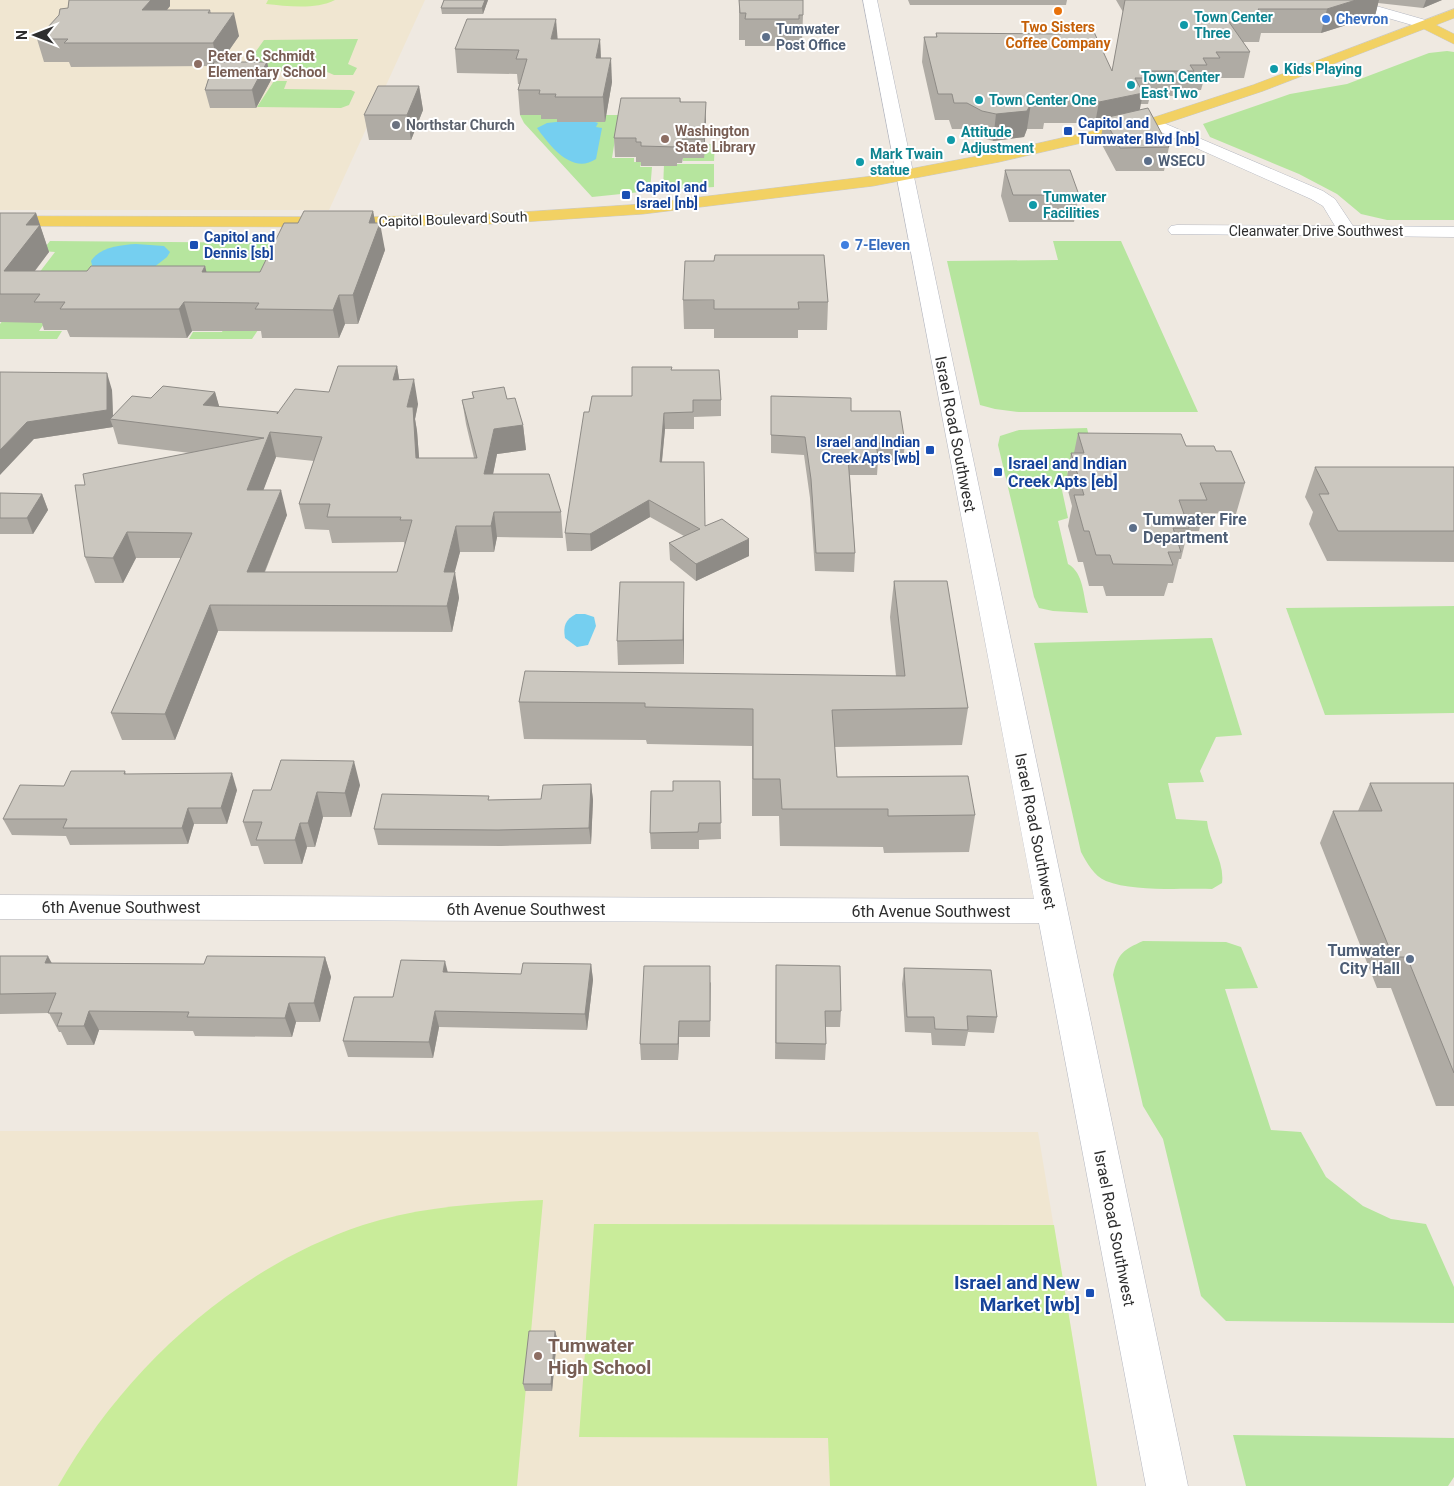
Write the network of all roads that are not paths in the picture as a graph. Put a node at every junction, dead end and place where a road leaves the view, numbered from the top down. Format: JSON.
{"nodes":[{"id":1,"x":870,"y":0,"type":"edge"},
{"id":2,"x":1341,"y":0,"type":"edge"},
{"id":3,"x":1454,"y":14,"type":"edge"},
{"id":4,"x":1424,"y":24,"type":"junction"},
{"id":5,"x":1454,"y":30,"type":"edge"},
{"id":6,"x":1454,"y":40,"type":"edge"},
{"id":7,"x":1152,"y":123,"type":"junction"},
{"id":8,"x":904,"y":175,"type":"junction"},
{"id":9,"x":0,"y":221,"type":"edge"},
{"id":10,"x":1177,"y":230,"type":"dead end"},
{"id":11,"x":1348,"y":232,"type":"junction"},
{"id":12,"x":1454,"y":232,"type":"edge"},
{"id":13,"x":0,"y":906,"type":"edge"},
{"id":14,"x":1052,"y":912,"type":"junction"},
{"id":15,"x":1167,"y":1486,"type":"edge"}],
"edges":[{"from":1,"to":8,"type":"street","name":"Israel Road Southwest"},
{"from":2,"to":4,"type":"street"},
{"from":3,"to":4,"type":"main road","name":"Capitol Boulevard South"},
{"from":4,"to":5,"type":"main road"},
{"from":4,"to":6,"type":"main road"},
{"from":4,"to":7,"type":"main road","name":"Capitol Boulevard South"},
{"from":7,"to":8,"type":"main road","name":"Capitol Boulevard South"},
{"from":7,"to":11,"type":"street"},
{"from":8,"to":9,"type":"main road","name":"Capitol Boulevard South"},
{"from":8,"to":14,"type":"street","name":"Israel Road Southwest"},
{"from":10,"to":11,"type":"street","name":"Cleanwater Drive Southwest"},
{"from":11,"to":12,"type":"street","name":"Cleanwater Drive Southwest"},
{"from":13,"to":14,"type":"street","name":"6th Avenue Southwest"},
{"from":14,"to":15,"type":"street","name":"Israel Road Southwest"}]}
